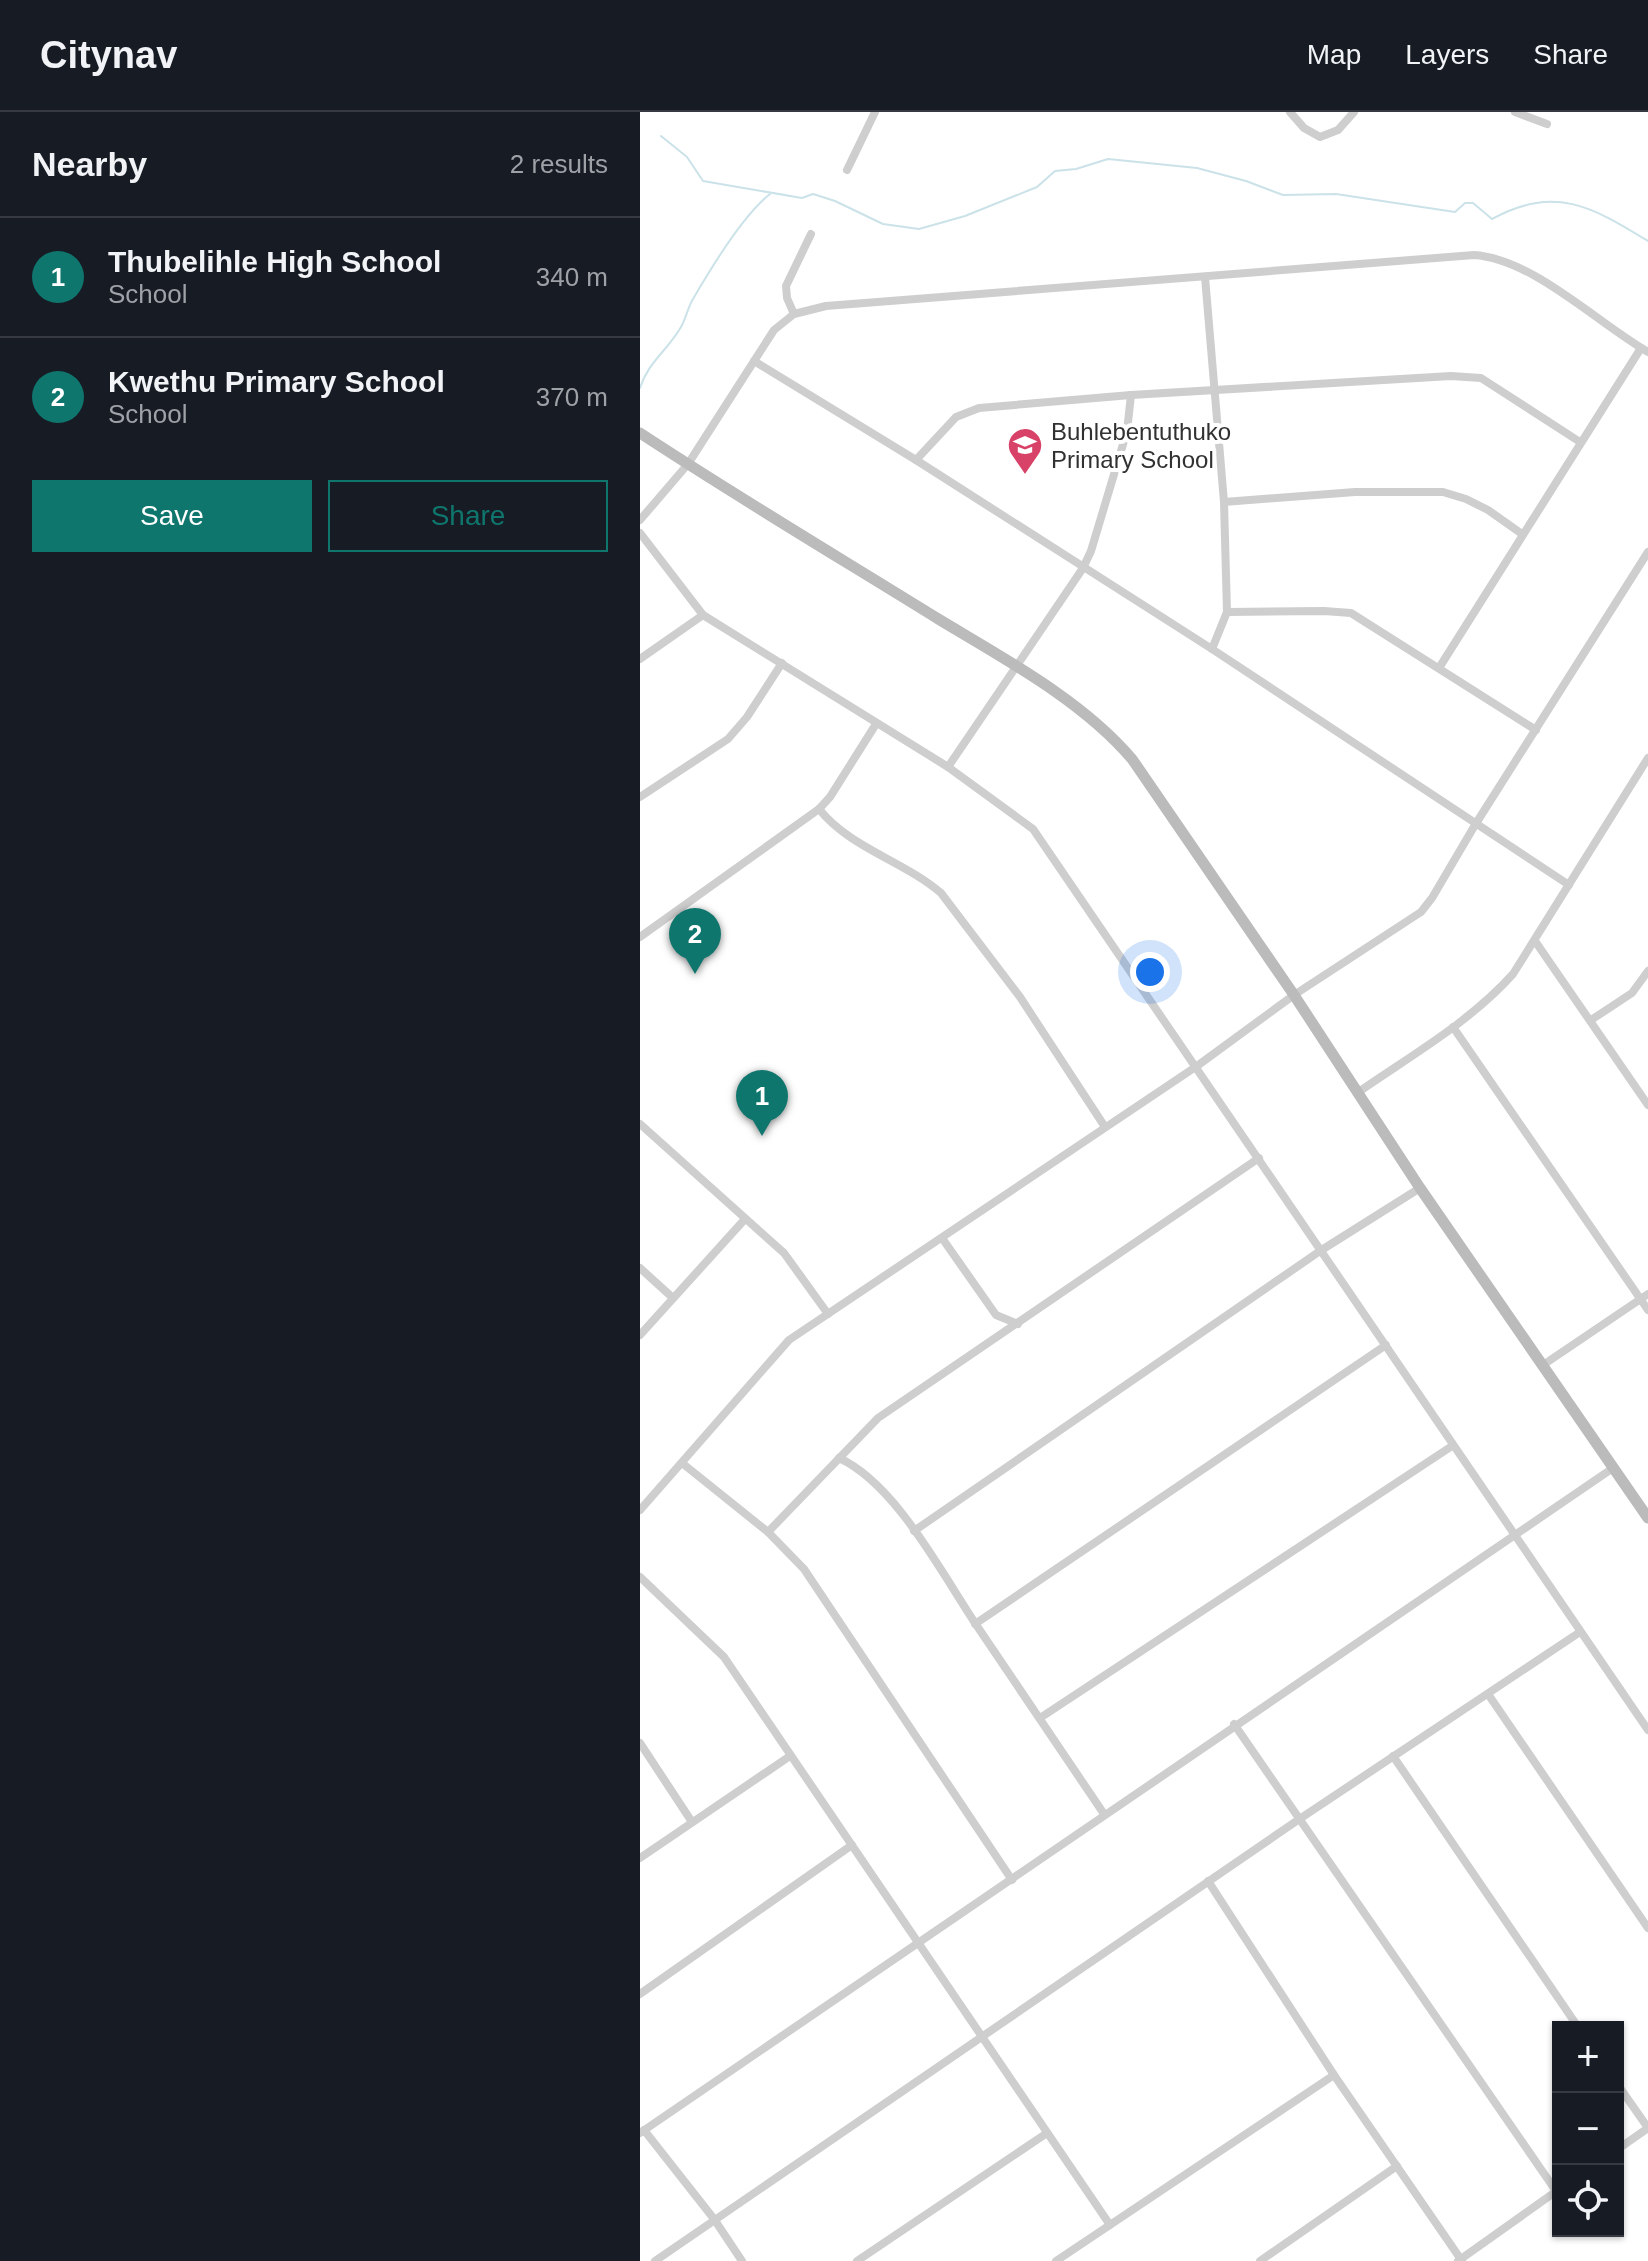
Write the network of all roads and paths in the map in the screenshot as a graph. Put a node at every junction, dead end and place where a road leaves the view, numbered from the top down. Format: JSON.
{"nodes":[{"id":1,"x":875,"y":112,"type":"edge"},
{"id":2,"x":1290,"y":112,"type":"edge"},
{"id":3,"x":1354,"y":112,"type":"edge"},
{"id":4,"x":1515,"y":112,"type":"edge"},
{"id":5,"x":1547,"y":124,"type":"dead end"},
{"id":6,"x":847,"y":170,"type":"dead end"},
{"id":7,"x":811,"y":234,"type":"dead end"},
{"id":8,"x":1205,"y":277,"type":"junction"},
{"id":9,"x":794,"y":314,"type":"junction"},
{"id":10,"x":1645,"y":350,"type":"edge"},
{"id":11,"x":754,"y":361,"type":"junction"},
{"id":12,"x":1215,"y":389,"type":"junction"},
{"id":13,"x":1131,"y":395,"type":"junction"},
{"id":14,"x":640,"y":433,"type":"edge"},
{"id":15,"x":1580,"y":442,"type":"junction"},
{"id":16,"x":916,"y":460,"type":"junction"},
{"id":17,"x":688,"y":464,"type":"junction"},
{"id":18,"x":1224,"y":502,"type":"junction"},
{"id":19,"x":640,"y":520,"type":"edge"},
{"id":20,"x":640,"y":533,"type":"edge"},
{"id":21,"x":1522,"y":534,"type":"junction"},
{"id":22,"x":1648,"y":552,"type":"edge"},
{"id":23,"x":1083,"y":568,"type":"junction"},
{"id":24,"x":1227,"y":612,"type":"junction"},
{"id":25,"x":703,"y":615,"type":"junction"},
{"id":26,"x":1212,"y":649,"type":"junction"},
{"id":27,"x":640,"y":659,"type":"edge"},
{"id":28,"x":782,"y":663,"type":"junction"},
{"id":29,"x":1015,"y":666,"type":"junction"},
{"id":30,"x":1439,"y":668,"type":"junction"},
{"id":31,"x":876,"y":724,"type":"junction"},
{"id":32,"x":1536,"y":730,"type":"junction"},
{"id":33,"x":1648,"y":758,"type":"edge"},
{"id":34,"x":948,"y":767,"type":"junction"},
{"id":35,"x":640,"y":797,"type":"edge"},
{"id":36,"x":819,"y":809,"type":"junction"},
{"id":37,"x":1475,"y":825,"type":"junction"},
{"id":38,"x":1569,"y":885,"type":"junction"},
{"id":39,"x":640,"y":937,"type":"edge"},
{"id":40,"x":1535,"y":941,"type":"junction"},
{"id":41,"x":1648,"y":971,"type":"edge"},
{"id":42,"x":1294,"y":995,"type":"junction"},
{"id":43,"x":1591,"y":1020,"type":"junction"},
{"id":44,"x":1453,"y":1027,"type":"junction"},
{"id":45,"x":1197,"y":1066,"type":"junction"},
{"id":46,"x":1357,"y":1093,"type":"junction"},
{"id":47,"x":1648,"y":1105,"type":"edge"},
{"id":48,"x":640,"y":1124,"type":"edge"},
{"id":49,"x":1105,"y":1127,"type":"junction"},
{"id":50,"x":1259,"y":1158,"type":"junction"},
{"id":51,"x":1420,"y":1188,"type":"junction"},
{"id":52,"x":745,"y":1219,"type":"junction"},
{"id":53,"x":942,"y":1238,"type":"junction"},
{"id":54,"x":1320,"y":1251,"type":"junction"},
{"id":55,"x":640,"y":1268,"type":"edge"},
{"id":56,"x":1644,"y":1297,"type":"edge"},
{"id":57,"x":673,"y":1298,"type":"junction"},
{"id":58,"x":1648,"y":1310,"type":"edge"},
{"id":59,"x":828,"y":1314,"type":"junction"},
{"id":60,"x":1018,"y":1324,"type":"junction"},
{"id":61,"x":640,"y":1335,"type":"edge"},
{"id":62,"x":1386,"y":1345,"type":"junction"},
{"id":63,"x":1543,"y":1365,"type":"junction"},
{"id":64,"x":1452,"y":1446,"type":"junction"},
{"id":65,"x":839,"y":1458,"type":"junction"},
{"id":66,"x":682,"y":1463,"type":"junction"},
{"id":67,"x":1613,"y":1468,"type":"junction"},
{"id":68,"x":640,"y":1510,"type":"edge"},
{"id":69,"x":1648,"y":1518,"type":"edge"},
{"id":70,"x":914,"y":1531,"type":"junction"},
{"id":71,"x":768,"y":1532,"type":"junction"},
{"id":72,"x":1516,"y":1533,"type":"junction"},
{"id":73,"x":640,"y":1577,"type":"edge"},
{"id":74,"x":975,"y":1624,"type":"junction"},
{"id":75,"x":1580,"y":1632,"type":"junction"},
{"id":76,"x":1488,"y":1694,"type":"junction"},
{"id":77,"x":1040,"y":1718,"type":"junction"},
{"id":78,"x":1234,"y":1724,"type":"junction"},
{"id":79,"x":1648,"y":1730,"type":"edge"},
{"id":80,"x":640,"y":1743,"type":"edge"},
{"id":81,"x":790,"y":1756,"type":"junction"},
{"id":82,"x":1393,"y":1756,"type":"junction"},
{"id":83,"x":1104,"y":1814,"type":"junction"},
{"id":84,"x":1298,"y":1820,"type":"junction"},
{"id":85,"x":692,"y":1822,"type":"junction"},
{"id":86,"x":852,"y":1845,"type":"junction"},
{"id":87,"x":640,"y":1858,"type":"edge"},
{"id":88,"x":1012,"y":1880,"type":"junction"},
{"id":89,"x":1208,"y":1881,"type":"junction"},
{"id":90,"x":1648,"y":1928,"type":"edge"},
{"id":91,"x":917,"y":1943,"type":"junction"},
{"id":92,"x":640,"y":1994,"type":"edge"},
{"id":93,"x":1574,"y":2021,"type":"edge"},
{"id":94,"x":982,"y":2037,"type":"junction"},
{"id":95,"x":1334,"y":2075,"type":"junction"},
{"id":96,"x":1624,"y":2094,"type":"edge"},
{"id":97,"x":642,"y":2131,"type":"edge"},
{"id":98,"x":1047,"y":2133,"type":"junction"},
{"id":99,"x":1624,"y":2145,"type":"edge"},
{"id":100,"x":1397,"y":2166,"type":"junction"},
{"id":101,"x":1552,"y":2184,"type":"edge"},
{"id":102,"x":1552,"y":2195,"type":"edge"},
{"id":103,"x":714,"y":2219,"type":"junction"},
{"id":104,"x":1110,"y":2225,"type":"junction"},
{"id":105,"x":1460,"y":2260,"type":"edge"},
{"id":106,"x":655,"y":2261,"type":"edge"},
{"id":107,"x":742,"y":2261,"type":"edge"},
{"id":108,"x":857,"y":2261,"type":"edge"},
{"id":109,"x":1056,"y":2261,"type":"edge"},
{"id":110,"x":1260,"y":2261,"type":"edge"}],
"edges":[{"from":1,"to":6,"type":"street"},
{"from":2,"to":3,"type":"street"},
{"from":4,"to":5,"type":"street"},
{"from":7,"to":9,"type":"street"},
{"from":8,"to":9,"type":"street"},
{"from":8,"to":10,"type":"street"},
{"from":8,"to":12,"type":"street"},
{"from":9,"to":11,"type":"street"},
{"from":10,"to":15,"type":"street"},
{"from":11,"to":16,"type":"street"},
{"from":11,"to":17,"type":"street"},
{"from":12,"to":13,"type":"street"},
{"from":12,"to":15,"type":"street"},
{"from":12,"to":18,"type":"street"},
{"from":13,"to":16,"type":"street"},
{"from":13,"to":23,"type":"street"},
{"from":14,"to":17,"type":"street"},
{"from":15,"to":21,"type":"street"},
{"from":16,"to":23,"type":"street"},
{"from":17,"to":19,"type":"street"},
{"from":17,"to":29,"type":"street"},
{"from":18,"to":21,"type":"street"},
{"from":18,"to":24,"type":"street"},
{"from":20,"to":25,"type":"street"},
{"from":21,"to":30,"type":"street"},
{"from":22,"to":32,"type":"street"},
{"from":23,"to":26,"type":"street"},
{"from":23,"to":29,"type":"street"},
{"from":24,"to":26,"type":"street"},
{"from":24,"to":30,"type":"street"},
{"from":25,"to":27,"type":"street"},
{"from":25,"to":28,"type":"street"},
{"from":26,"to":37,"type":"street"},
{"from":28,"to":31,"type":"street"},
{"from":28,"to":35,"type":"street"},
{"from":29,"to":34,"type":"street"},
{"from":29,"to":42,"type":"street"},
{"from":30,"to":32,"type":"street"},
{"from":31,"to":34,"type":"street"},
{"from":31,"to":36,"type":"street"},
{"from":32,"to":37,"type":"street"},
{"from":33,"to":38,"type":"street"},
{"from":34,"to":45,"type":"street"},
{"from":36,"to":39,"type":"street"},
{"from":36,"to":49,"type":"street"},
{"from":37,"to":38,"type":"street"},
{"from":37,"to":42,"type":"street"},
{"from":38,"to":40,"type":"street"},
{"from":40,"to":43,"type":"street"},
{"from":40,"to":44,"type":"street"},
{"from":41,"to":43,"type":"street"},
{"from":42,"to":45,"type":"street"},
{"from":42,"to":46,"type":"street"},
{"from":43,"to":47,"type":"street"},
{"from":44,"to":46,"type":"street"},
{"from":44,"to":56,"type":"street"},
{"from":45,"to":49,"type":"street"},
{"from":45,"to":50,"type":"street"},
{"from":46,"to":51,"type":"street"},
{"from":48,"to":52,"type":"street"},
{"from":49,"to":53,"type":"street"},
{"from":50,"to":54,"type":"street"},
{"from":50,"to":60,"type":"street"},
{"from":51,"to":54,"type":"street"},
{"from":51,"to":63,"type":"street"},
{"from":52,"to":57,"type":"street"},
{"from":52,"to":59,"type":"street"},
{"from":53,"to":59,"type":"street"},
{"from":53,"to":60,"type":"street"},
{"from":54,"to":62,"type":"street"},
{"from":54,"to":70,"type":"street"},
{"from":55,"to":57,"type":"street"},
{"from":56,"to":58,"type":"street"},
{"from":56,"to":63,"type":"street"},
{"from":57,"to":61,"type":"street"},
{"from":59,"to":66,"type":"street"},
{"from":60,"to":65,"type":"street"},
{"from":62,"to":64,"type":"street"},
{"from":62,"to":74,"type":"street"},
{"from":63,"to":67,"type":"street"},
{"from":64,"to":72,"type":"street"},
{"from":64,"to":77,"type":"street"},
{"from":65,"to":70,"type":"street"},
{"from":65,"to":71,"type":"street"},
{"from":66,"to":68,"type":"street"},
{"from":66,"to":71,"type":"street"},
{"from":67,"to":69,"type":"street"},
{"from":67,"to":72,"type":"street"},
{"from":70,"to":74,"type":"street"},
{"from":71,"to":88,"type":"street"},
{"from":72,"to":75,"type":"street"},
{"from":72,"to":78,"type":"street"},
{"from":73,"to":81,"type":"street"},
{"from":74,"to":77,"type":"street"},
{"from":75,"to":76,"type":"street"},
{"from":75,"to":79,"type":"street"},
{"from":76,"to":82,"type":"street"},
{"from":76,"to":90,"type":"street"},
{"from":77,"to":83,"type":"street"},
{"from":78,"to":83,"type":"street"},
{"from":78,"to":84,"type":"street"},
{"from":80,"to":85,"type":"street"},
{"from":81,"to":85,"type":"street"},
{"from":81,"to":86,"type":"street"},
{"from":82,"to":84,"type":"street"},
{"from":82,"to":93,"type":"street"},
{"from":83,"to":88,"type":"street"},
{"from":84,"to":89,"type":"street"},
{"from":84,"to":101,"type":"street"},
{"from":85,"to":87,"type":"street"},
{"from":86,"to":91,"type":"street"},
{"from":86,"to":92,"type":"street"},
{"from":88,"to":91,"type":"street"},
{"from":89,"to":94,"type":"street"},
{"from":89,"to":95,"type":"street"},
{"from":91,"to":94,"type":"street"},
{"from":91,"to":97,"type":"street"},
{"from":94,"to":98,"type":"street"},
{"from":94,"to":103,"type":"street"},
{"from":95,"to":100,"type":"street"},
{"from":95,"to":104,"type":"street"},
{"from":96,"to":99,"type":"street"},
{"from":97,"to":103,"type":"street"},
{"from":98,"to":104,"type":"street"},
{"from":98,"to":108,"type":"street"},
{"from":100,"to":105,"type":"street"},
{"from":100,"to":110,"type":"street"},
{"from":102,"to":105,"type":"street"},
{"from":103,"to":106,"type":"street"},
{"from":103,"to":107,"type":"street"},
{"from":104,"to":109,"type":"street"}]}
